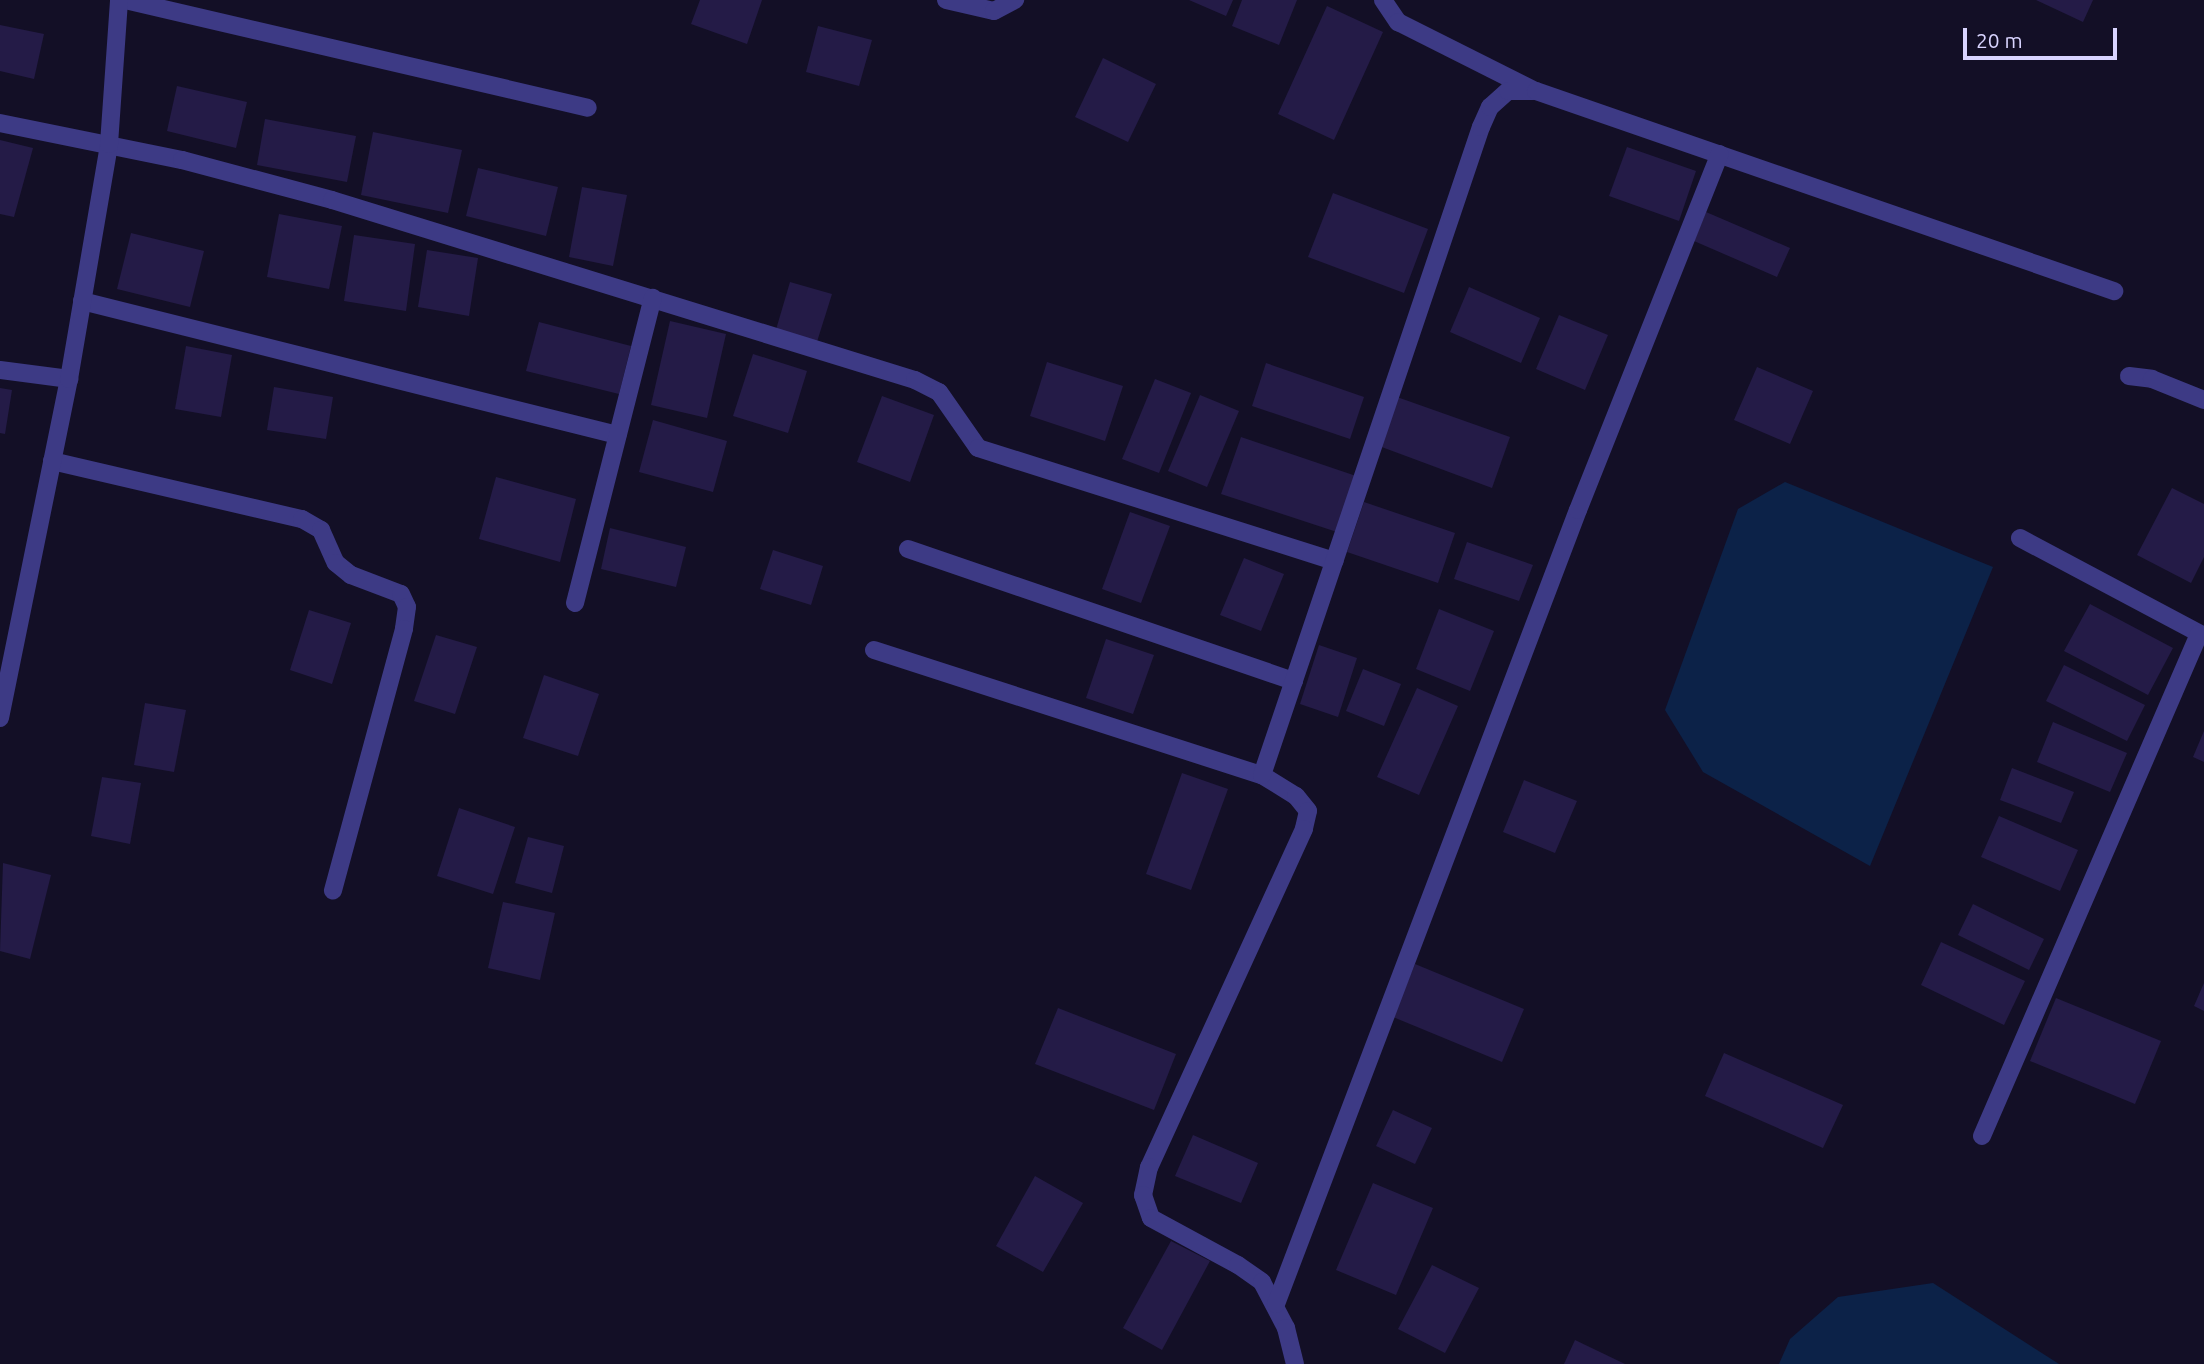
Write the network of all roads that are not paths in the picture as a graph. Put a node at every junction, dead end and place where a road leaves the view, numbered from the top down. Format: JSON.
{"nodes":[{"id":1,"x":119,"y":0,"type":"edge"},
{"id":2,"x":125,"y":0,"type":"edge"},
{"id":3,"x":946,"y":0,"type":"edge"},
{"id":4,"x":1015,"y":0,"type":"edge"},
{"id":5,"x":1383,"y":0,"type":"edge"},
{"id":6,"x":1536,"y":91,"type":"junction"},
{"id":7,"x":588,"y":108,"type":"dead end"},
{"id":8,"x":0,"y":123,"type":"edge"},
{"id":9,"x":109,"y":144,"type":"junction"},
{"id":10,"x":1720,"y":154,"type":"junction"},
{"id":11,"x":2114,"y":291,"type":"dead end"},
{"id":12,"x":653,"y":298,"type":"junction"},
{"id":13,"x":82,"y":300,"type":"junction"},
{"id":14,"x":0,"y":370,"type":"edge"},
{"id":15,"x":2129,"y":376,"type":"dead end"},
{"id":16,"x":69,"y":379,"type":"junction"},
{"id":17,"x":2204,"y":400,"type":"edge"},
{"id":18,"x":617,"y":435,"type":"junction"},
{"id":19,"x":52,"y":461,"type":"junction"},
{"id":20,"x":2020,"y":538,"type":"dead end"},
{"id":21,"x":908,"y":549,"type":"dead end"},
{"id":22,"x":1335,"y":561,"type":"junction"},
{"id":23,"x":575,"y":603,"type":"dead end"},
{"id":24,"x":2202,"y":635,"type":"edge"},
{"id":25,"x":874,"y":650,"type":"dead end"},
{"id":26,"x":1294,"y":681,"type":"junction"},
{"id":27,"x":0,"y":718,"type":"edge"},
{"id":28,"x":1262,"y":775,"type":"junction"},
{"id":29,"x":333,"y":891,"type":"dead end"},
{"id":30,"x":1982,"y":1136,"type":"dead end"},
{"id":31,"x":1276,"y":1304,"type":"junction"},
{"id":32,"x":1295,"y":1364,"type":"edge"}],
"edges":[{"from":1,"to":9,"type":"street"},
{"from":2,"to":7,"type":"street"},
{"from":3,"to":4,"type":"street"},
{"from":5,"to":6,"type":"street"},
{"from":6,"to":10,"type":"street"},
{"from":6,"to":22,"type":"street"},
{"from":8,"to":9,"type":"street"},
{"from":9,"to":12,"type":"street"},
{"from":9,"to":13,"type":"street"},
{"from":10,"to":11,"type":"street"},
{"from":10,"to":31,"type":"street"},
{"from":12,"to":18,"type":"street"},
{"from":12,"to":22,"type":"street"},
{"from":13,"to":16,"type":"street"},
{"from":13,"to":18,"type":"street"},
{"from":14,"to":16,"type":"street"},
{"from":15,"to":17,"type":"street"},
{"from":16,"to":19,"type":"street"},
{"from":18,"to":23,"type":"street"},
{"from":19,"to":27,"type":"street"},
{"from":19,"to":29,"type":"street"},
{"from":20,"to":24,"type":"street"},
{"from":21,"to":26,"type":"street"},
{"from":22,"to":26,"type":"street"},
{"from":24,"to":30,"type":"street"},
{"from":25,"to":28,"type":"street"},
{"from":26,"to":28,"type":"street"},
{"from":28,"to":31,"type":"street"},
{"from":31,"to":32,"type":"street"}]}
